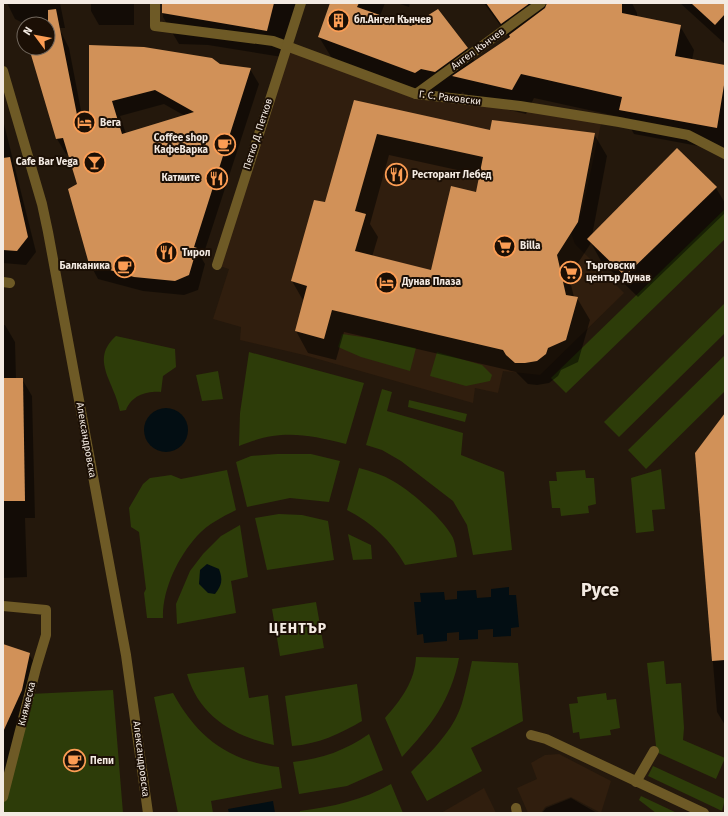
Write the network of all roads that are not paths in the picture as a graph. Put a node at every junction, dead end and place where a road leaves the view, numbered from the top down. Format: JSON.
{"nodes":[{"id":1,"x":155,"y":3,"type":"edge"},
{"id":2,"x":301,"y":3,"type":"edge"},
{"id":3,"x":541,"y":3,"type":"edge"},
{"id":4,"x":287,"y":45,"type":"junction"},
{"id":5,"x":3,"y":71,"type":"edge"},
{"id":6,"x":416,"y":94,"type":"junction"},
{"id":7,"x":725,"y":154,"type":"edge"},
{"id":8,"x":217,"y":265,"type":"dead end"},
{"id":9,"x":3,"y":606,"type":"edge"},
{"id":10,"x":530,"y":735,"type":"dead end"},
{"id":11,"x":654,"y":750,"type":"dead end"},
{"id":12,"x":636,"y":782,"type":"junction"},
{"id":13,"x":3,"y":797,"type":"edge"},
{"id":14,"x":148,"y":813,"type":"edge"},
{"id":15,"x":704,"y":813,"type":"edge"}],
"edges":[{"from":1,"to":4,"type":"street","name":"Г. С. Раковски"},
{"from":2,"to":4,"type":"street","name":"Петко Д. Петков"},
{"from":3,"to":6,"type":"street","name":"Ангел Кънчев"},
{"from":4,"to":6,"type":"street","name":"Г. С. Раковски"},
{"from":4,"to":8,"type":"street","name":"Петко Д. Петков"},
{"from":5,"to":14,"type":"street","name":"Александровска"},
{"from":6,"to":7,"type":"street","name":"Г. С. Раковски"},
{"from":9,"to":13,"type":"street","name":"Княжеска"},
{"from":10,"to":12,"type":"street"},
{"from":11,"to":12,"type":"street"},
{"from":12,"to":15,"type":"street"}]}
